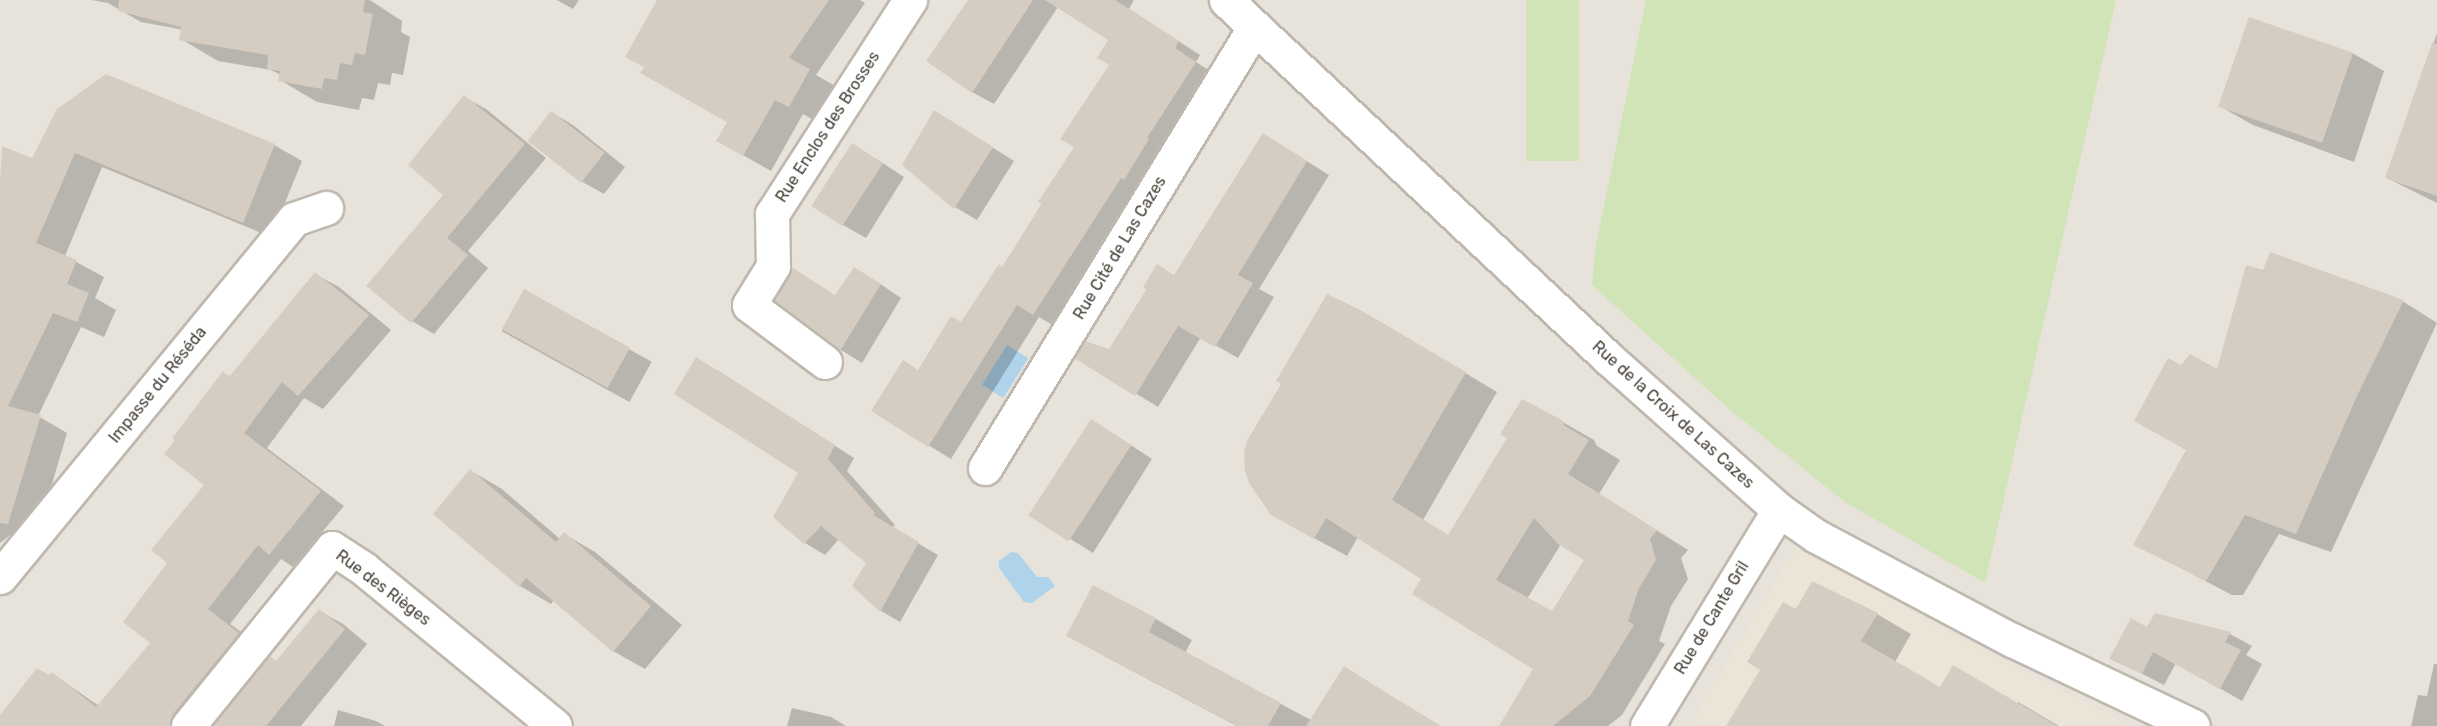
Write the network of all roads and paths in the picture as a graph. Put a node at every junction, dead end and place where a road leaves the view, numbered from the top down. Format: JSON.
{"nodes":[{"id":1,"x":910,"y":0,"type":"edge"},
{"id":2,"x":1226,"y":0,"type":"edge"},
{"id":3,"x":1254,"y":28,"type":"junction"},
{"id":4,"x":326,"y":208,"type":"dead end"},
{"id":5,"x":825,"y":362,"type":"dead end"},
{"id":6,"x":985,"y":468,"type":"dead end"},
{"id":7,"x":1779,"y":510,"type":"junction"},
{"id":8,"x":0,"y":577,"type":"edge"},
{"id":9,"x":188,"y":726,"type":"edge"},
{"id":10,"x":555,"y":726,"type":"edge"},
{"id":11,"x":1647,"y":726,"type":"edge"},
{"id":12,"x":2193,"y":726,"type":"edge"}],
"edges":[{"from":1,"to":5,"type":"street","name":"Rue Enclos des Brosses"},
{"from":2,"to":3,"type":"street","name":"Rue de la Croix de Las Cazes"},
{"from":3,"to":6,"type":"street","name":"Rue Cité de Las Cazes"},
{"from":3,"to":7,"type":"street","name":"Rue de la Croix de Las Cazes"},
{"from":4,"to":8,"type":"street","name":"Impasse du Réséda"},
{"from":7,"to":11,"type":"street","name":"Rue de Cante Gril"},
{"from":7,"to":12,"type":"street","name":"Rue de la Croix de Las Cazes"},
{"from":9,"to":10,"type":"street","name":"Rue des Rièges"}]}
